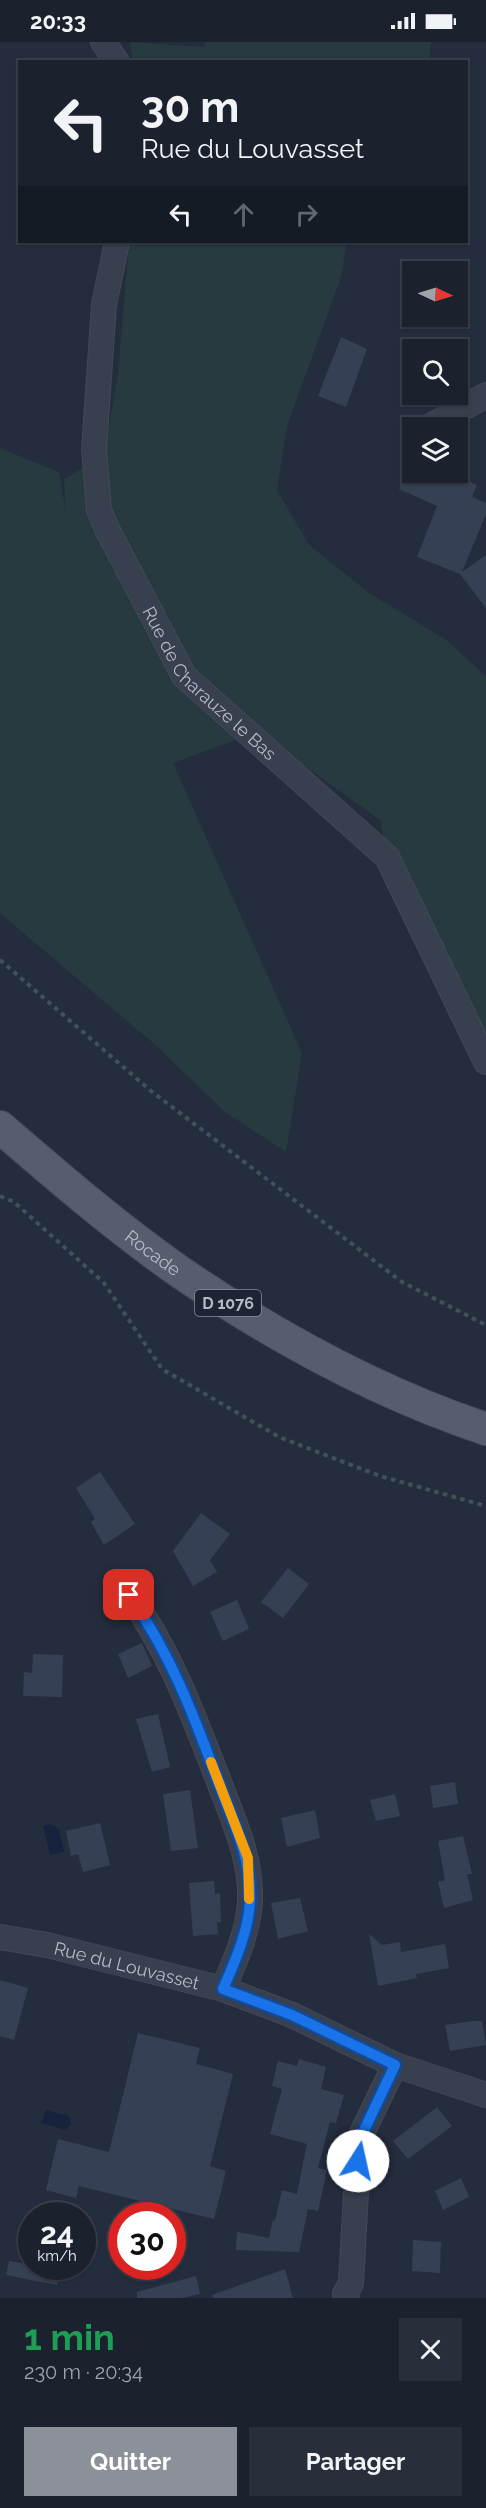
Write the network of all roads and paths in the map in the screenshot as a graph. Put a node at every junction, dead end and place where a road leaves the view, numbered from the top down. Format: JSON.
{"nodes":[{"id":1,"x":103,"y":42,"type":"edge"},
{"id":2,"x":116,"y":60,"type":"edge"},
{"id":3,"x":117,"y":243,"type":"edge"},
{"id":4,"x":486,"y":395,"type":"edge"},
{"id":5,"x":447,"y":417,"type":"edge"},
{"id":6,"x":0,"y":960,"type":"edge"},
{"id":7,"x":486,"y":1062,"type":"edge"},
{"id":8,"x":0,"y":1127,"type":"edge"},
{"id":9,"x":0,"y":1196,"type":"edge"},
{"id":10,"x":486,"y":1326,"type":"edge"},
{"id":11,"x":486,"y":1429,"type":"edge"},
{"id":12,"x":486,"y":1506,"type":"edge"},
{"id":13,"x":129,"y":1595,"type":"dead end"},
{"id":14,"x":0,"y":1937,"type":"edge"},
{"id":15,"x":223,"y":1989,"type":"junction"},
{"id":16,"x":395,"y":2065,"type":"junction"},
{"id":17,"x":486,"y":2095,"type":"edge"},
{"id":18,"x":341,"y":2297,"type":"edge"}],
"edges":[{"from":1,"to":2,"type":"street"},
{"from":3,"to":7,"type":"street","name":"Rue de Charauze le Bas"},
{"from":4,"to":5,"type":"street"},
{"from":6,"to":10,"type":"path"},
{"from":8,"to":11,"type":"main road","name":"Rocade","number":"D 1076"},
{"from":9,"to":12,"type":"path"},
{"from":13,"to":15,"type":"street"},
{"from":14,"to":15,"type":"street","name":"Rue du Louvasset"},
{"from":15,"to":16,"type":"street","name":"Rue du Louvasset"},
{"from":16,"to":17,"type":"street","name":"Rue du Louvasset"},
{"from":16,"to":18,"type":"street"}]}
